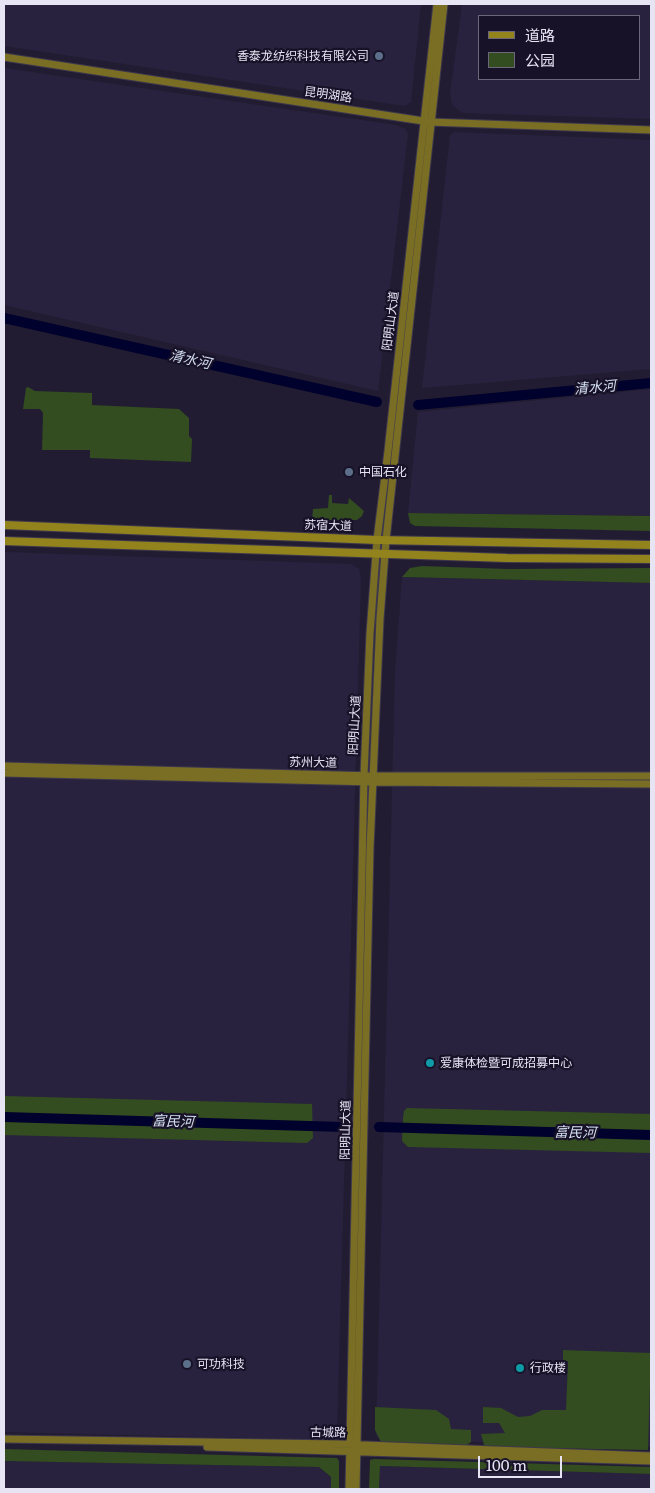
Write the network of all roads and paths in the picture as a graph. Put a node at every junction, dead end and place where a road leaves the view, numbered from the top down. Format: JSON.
{"nodes":[{"id":1,"x":437,"y":4,"type":"edge"},
{"id":2,"x":444,"y":4,"type":"edge"},
{"id":3,"x":4,"y":57,"type":"edge"},
{"id":4,"x":427,"y":121,"type":"junction"},
{"id":5,"x":651,"y":130,"type":"edge"},
{"id":6,"x":4,"y":525,"type":"edge"},
{"id":7,"x":377,"y":540,"type":"junction"},
{"id":8,"x":386,"y":540,"type":"junction"},
{"id":9,"x":4,"y":541,"type":"edge"},
{"id":10,"x":651,"y":545,"type":"edge"},
{"id":11,"x":376,"y":553,"type":"junction"},
{"id":12,"x":385,"y":554,"type":"junction"},
{"id":13,"x":651,"y":560,"type":"edge"},
{"id":14,"x":4,"y":766,"type":"edge"},
{"id":15,"x":4,"y":773,"type":"edge"},
{"id":16,"x":651,"y":776,"type":"edge"},
{"id":17,"x":364,"y":779,"type":"junction"},
{"id":18,"x":373,"y":779,"type":"junction"},
{"id":19,"x":651,"y":784,"type":"edge"},
{"id":20,"x":4,"y":1441,"type":"edge"},
{"id":21,"x":353,"y":1447,"type":"junction"},
{"id":22,"x":651,"y":1456,"type":"edge"},
{"id":23,"x":651,"y":1461,"type":"edge"},
{"id":24,"x":349,"y":1489,"type":"edge"},
{"id":25,"x":356,"y":1489,"type":"edge"}],
"edges":[{"from":1,"to":4,"type":"main road","name":"阳明山大道"},
{"from":2,"to":4,"type":"main road","name":"阳明山大道"},
{"from":3,"to":4,"type":"main road","name":"昆明湖路"},
{"from":4,"to":5,"type":"main road","name":"昆明湖路"},
{"from":4,"to":7,"type":"main road","name":"阳明山大道"},
{"from":4,"to":8,"type":"main road","name":"阳明山大道"},
{"from":6,"to":7,"type":"main road","name":"苏宿大道"},
{"from":7,"to":8,"type":"main road","name":"苏宿大道"},
{"from":7,"to":11,"type":"main road","name":"阳明山大道"},
{"from":8,"to":10,"type":"main road","name":"苏宿大道"},
{"from":8,"to":12,"type":"main road","name":"阳明山大道"},
{"from":9,"to":11,"type":"main road","name":"苏宿大道"},
{"from":11,"to":12,"type":"main road","name":"苏宿大道"},
{"from":11,"to":17,"type":"main road","name":"阳明山大道"},
{"from":12,"to":13,"type":"main road","name":"苏宿大道"},
{"from":12,"to":18,"type":"main road","name":"阳明山大道"},
{"from":14,"to":17,"type":"main road","name":"苏州大道"},
{"from":15,"to":17,"type":"main road","name":"苏州大道"},
{"from":16,"to":18,"type":"main road","name":"苏州大道"},
{"from":17,"to":18,"type":"main road","name":"苏州大道"},
{"from":17,"to":21,"type":"main road","name":"阳明山大道"},
{"from":18,"to":19,"type":"main road","name":"苏州大道"},
{"from":18,"to":21,"type":"main road","name":"阳明山大道"},
{"from":20,"to":21,"type":"main road","name":"古城路"},
{"from":21,"to":22,"type":"main road","name":"古城路"},
{"from":21,"to":23,"type":"main road","name":"古城路"},
{"from":21,"to":24,"type":"main road"},
{"from":21,"to":25,"type":"main road"}]}
